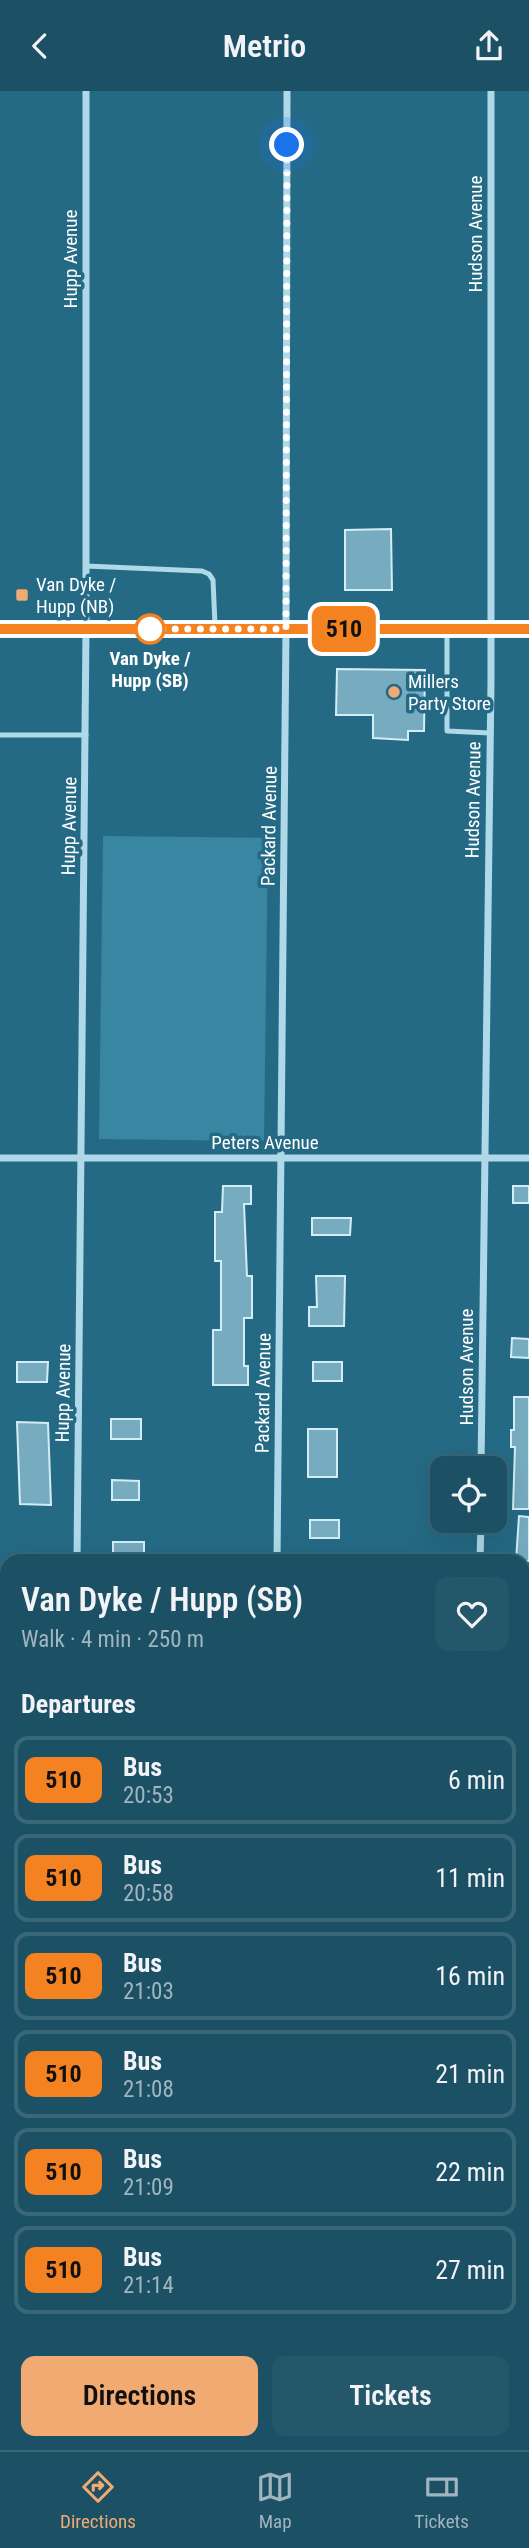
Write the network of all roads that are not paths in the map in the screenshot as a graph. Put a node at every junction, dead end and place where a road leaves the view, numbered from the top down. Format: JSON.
{"nodes":[{"id":1,"x":86,"y":91,"type":"edge"},
{"id":2,"x":287,"y":91,"type":"edge"},
{"id":3,"x":491,"y":91,"type":"edge"},
{"id":4,"x":86,"y":566,"type":"junction"},
{"id":5,"x":215,"y":628,"type":"junction"},
{"id":6,"x":0,"y":629,"type":"edge"},
{"id":7,"x":86,"y":629,"type":"junction"},
{"id":8,"x":286,"y":629,"type":"junction"},
{"id":9,"x":447,"y":629,"type":"junction"},
{"id":10,"x":491,"y":629,"type":"junction"},
{"id":11,"x":529,"y":629,"type":"edge"},
{"id":12,"x":490,"y":733,"type":"junction"},
{"id":13,"x":0,"y":736,"type":"edge"},
{"id":14,"x":86,"y":736,"type":"junction"},
{"id":15,"x":82,"y":1157,"type":"junction"},
{"id":16,"x":484,"y":1157,"type":"junction"},
{"id":17,"x":0,"y":1158,"type":"edge"},
{"id":18,"x":529,"y":1158,"type":"edge"},
{"id":19,"x":282,"y":1159,"type":"junction"},
{"id":20,"x":481,"y":1456,"type":"edge"},
{"id":21,"x":481,"y":1533,"type":"edge"},
{"id":22,"x":77,"y":1554,"type":"edge"},
{"id":23,"x":277,"y":1554,"type":"edge"},
{"id":24,"x":480,"y":1554,"type":"edge"}],
"edges":[{"from":1,"to":4,"type":"street","name":"Hupp Avenue"},
{"from":2,"to":8,"type":"street","name":"Packard Avenue"},
{"from":3,"to":10,"type":"street","name":"Hudson Avenue"},
{"from":4,"to":5,"type":"lane"},
{"from":4,"to":7,"type":"street","name":"Hupp Avenue"},
{"from":5,"to":7,"type":"main road"},
{"from":5,"to":8,"type":"main road"},
{"from":6,"to":7,"type":"main road"},
{"from":7,"to":14,"type":"street","name":"Hupp Avenue"},
{"from":8,"to":9,"type":"main road"},
{"from":8,"to":19,"type":"street","name":"Packard Avenue"},
{"from":9,"to":10,"type":"main road"},
{"from":9,"to":12,"type":"lane"},
{"from":10,"to":11,"type":"main road"},
{"from":10,"to":12,"type":"street","name":"Hudson Avenue"},
{"from":12,"to":16,"type":"street","name":"Hudson Avenue"},
{"from":13,"to":14,"type":"lane"},
{"from":14,"to":15,"type":"street","name":"Hupp Avenue"},
{"from":15,"to":17,"type":"street","name":"Peters Avenue"},
{"from":15,"to":19,"type":"street","name":"Peters Avenue"},
{"from":15,"to":22,"type":"street","name":"Hupp Avenue"},
{"from":16,"to":18,"type":"street","name":"Peters Avenue"},
{"from":16,"to":19,"type":"street","name":"Peters Avenue"},
{"from":16,"to":20,"type":"street","name":"Hudson Avenue"},
{"from":19,"to":23,"type":"street","name":"Packard Avenue"},
{"from":21,"to":24,"type":"street"}]}
